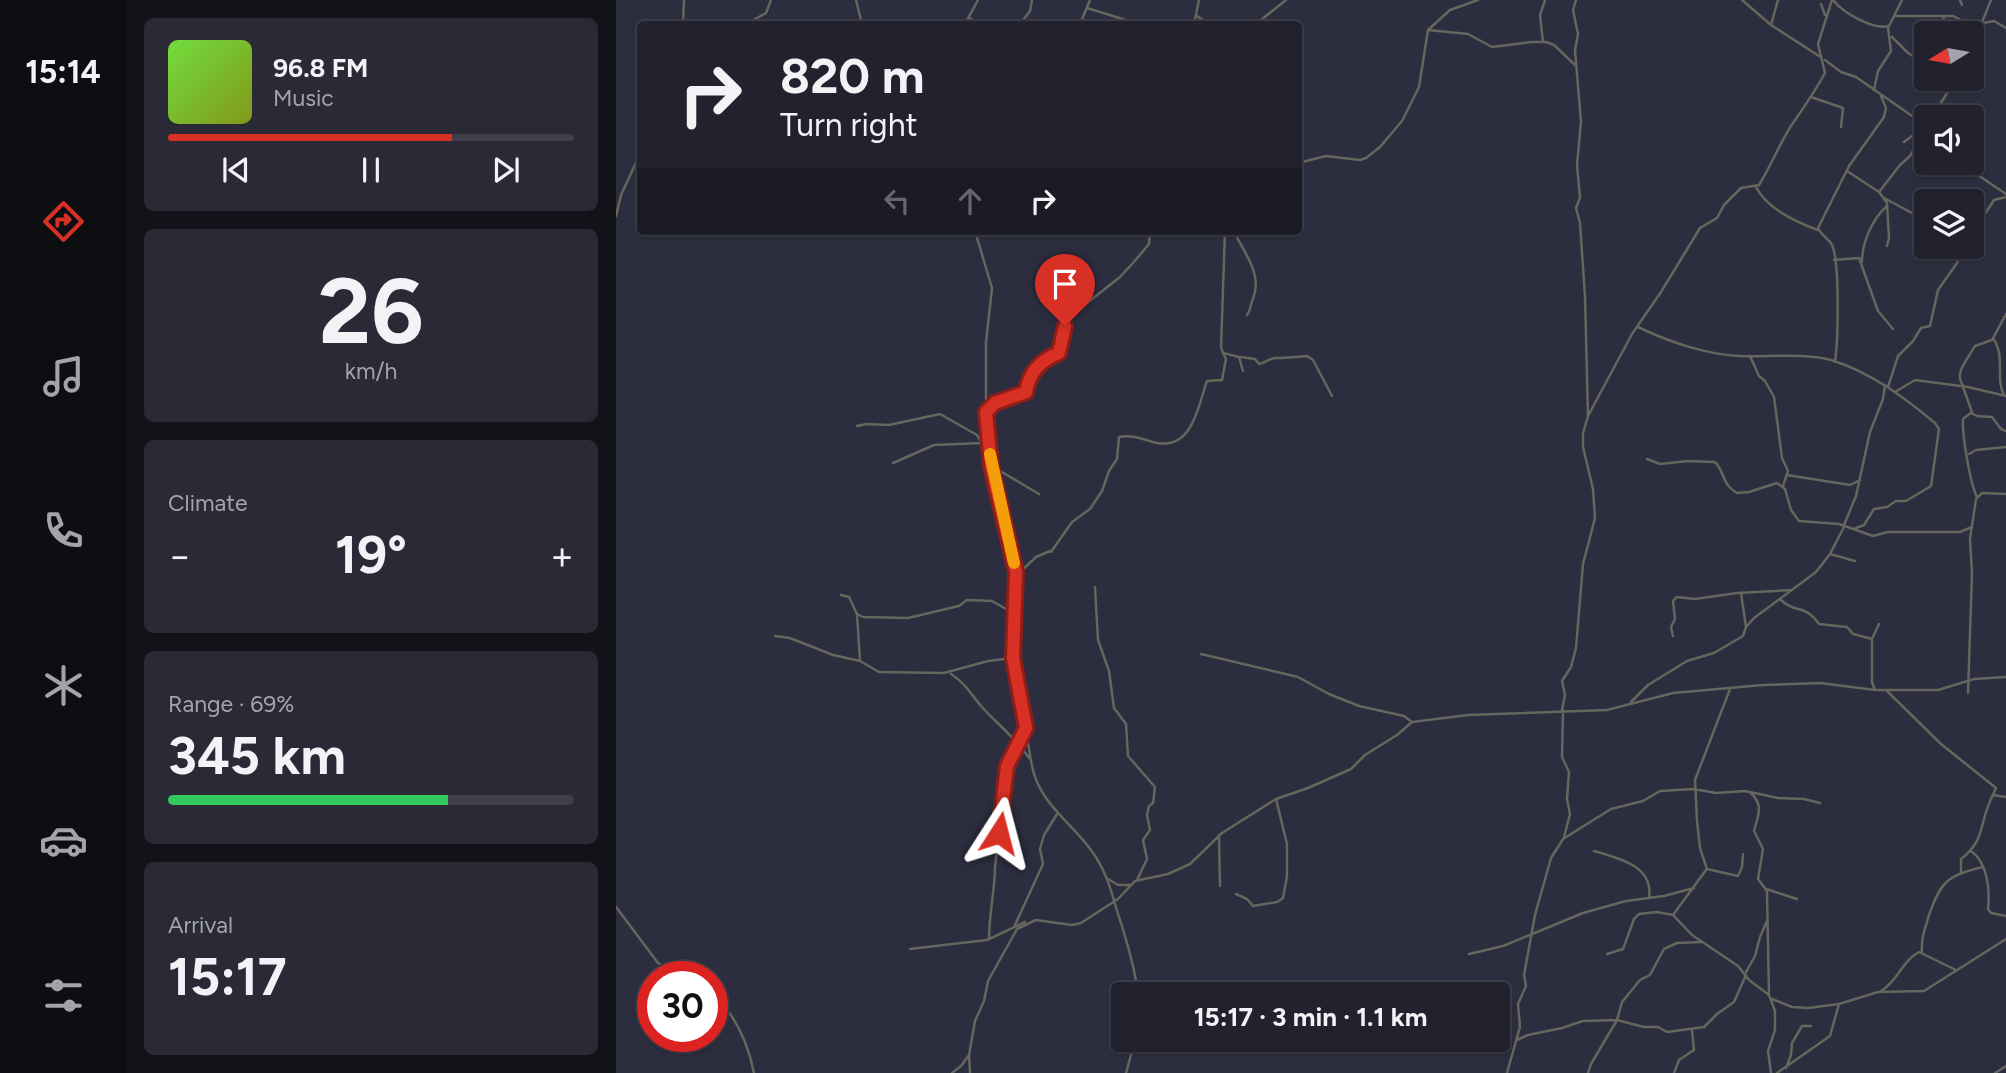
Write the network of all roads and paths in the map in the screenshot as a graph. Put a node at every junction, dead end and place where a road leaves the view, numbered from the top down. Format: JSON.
{"nodes":[{"id":1,"x":684,"y":0,"type":"edge"},
{"id":2,"x":771,"y":0,"type":"edge"},
{"id":3,"x":856,"y":0,"type":"edge"},
{"id":4,"x":978,"y":0,"type":"edge"},
{"id":5,"x":1032,"y":0,"type":"edge"},
{"id":6,"x":1090,"y":0,"type":"edge"},
{"id":7,"x":1199,"y":0,"type":"edge"},
{"id":8,"x":1286,"y":0,"type":"edge"},
{"id":9,"x":1478,"y":0,"type":"edge"},
{"id":10,"x":1545,"y":0,"type":"edge"},
{"id":11,"x":1576,"y":0,"type":"edge"},
{"id":12,"x":1742,"y":0,"type":"edge"},
{"id":13,"x":1778,"y":0,"type":"edge"},
{"id":14,"x":1818,"y":0,"type":"edge"},
{"id":15,"x":1833,"y":0,"type":"edge"},
{"id":16,"x":1902,"y":0,"type":"edge"},
{"id":17,"x":1960,"y":0,"type":"edge"},
{"id":18,"x":1991,"y":0,"type":"edge"},
{"id":19,"x":1821,"y":4,"type":"junction"},
{"id":20,"x":1962,"y":5,"type":"dead end"},
{"id":21,"x":1839,"y":7,"type":"junction"},
{"id":22,"x":1087,"y":8,"type":"junction"},
{"id":23,"x":1829,"y":10,"type":"junction"},
{"id":24,"x":1197,"y":16,"type":"junction"},
{"id":25,"x":1896,"y":16,"type":"junction"},
{"id":26,"x":1945,"y":16,"type":"junction"},
{"id":27,"x":968,"y":18,"type":"junction"},
{"id":28,"x":682,"y":21,"type":"edge"},
{"id":29,"x":751,"y":21,"type":"edge"},
{"id":30,"x":861,"y":21,"type":"edge"},
{"id":31,"x":966,"y":21,"type":"edge"},
{"id":32,"x":974,"y":21,"type":"edge"},
{"id":33,"x":1025,"y":21,"type":"edge"},
{"id":34,"x":1081,"y":21,"type":"edge"},
{"id":35,"x":1129,"y":21,"type":"edge"},
{"id":36,"x":1195,"y":21,"type":"edge"},
{"id":37,"x":1204,"y":21,"type":"edge"},
{"id":38,"x":1260,"y":21,"type":"edge"},
{"id":39,"x":1941,"y":21,"type":"edge"},
{"id":40,"x":1964,"y":21,"type":"edge"},
{"id":41,"x":1984,"y":21,"type":"edge"},
{"id":42,"x":1824,"y":22,"type":"junction"},
{"id":43,"x":1984,"y":23,"type":"edge"},
{"id":44,"x":1771,"y":25,"type":"junction"},
{"id":45,"x":1889,"y":26,"type":"junction"},
{"id":46,"x":2006,"y":28,"type":"edge"},
{"id":47,"x":1428,"y":30,"type":"junction"},
{"id":48,"x":1890,"y":35,"type":"junction"},
{"id":49,"x":1543,"y":42,"type":"junction"},
{"id":50,"x":1914,"y":56,"type":"edge"},
{"id":51,"x":1823,"y":59,"type":"junction"},
{"id":52,"x":1577,"y":66,"type":"junction"},
{"id":53,"x":1874,"y":90,"type":"junction"},
{"id":54,"x":1881,"y":96,"type":"junction"},
{"id":55,"x":1811,"y":97,"type":"junction"},
{"id":56,"x":1914,"y":117,"type":"edge"},
{"id":57,"x":1841,"y":127,"type":"dead end"},
{"id":58,"x":1914,"y":136,"type":"edge"},
{"id":59,"x":1904,"y":142,"type":"dead end"},
{"id":60,"x":1914,"y":149,"type":"edge"},
{"id":61,"x":637,"y":160,"type":"edge"},
{"id":62,"x":1302,"y":162,"type":"edge"},
{"id":63,"x":1847,"y":171,"type":"junction"},
{"id":64,"x":1977,"y":175,"type":"edge"},
{"id":65,"x":1756,"y":187,"type":"junction"},
{"id":66,"x":1879,"y":192,"type":"junction"},
{"id":67,"x":2006,"y":195,"type":"edge"},
{"id":68,"x":1884,"y":198,"type":"junction"},
{"id":69,"x":1886,"y":206,"type":"junction"},
{"id":70,"x":1914,"y":214,"type":"edge"},
{"id":71,"x":1984,"y":215,"type":"edge"},
{"id":72,"x":616,"y":216,"type":"edge"},
{"id":73,"x":1818,"y":230,"type":"junction"},
{"id":74,"x":976,"y":235,"type":"edge"},
{"id":75,"x":1150,"y":235,"type":"edge"},
{"id":76,"x":1225,"y":235,"type":"edge"},
{"id":77,"x":1236,"y":235,"type":"edge"},
{"id":78,"x":1887,"y":246,"type":"dead end"},
{"id":79,"x":1959,"y":259,"type":"edge"},
{"id":80,"x":1834,"y":260,"type":"junction"},
{"id":81,"x":1862,"y":262,"type":"junction"},
{"id":82,"x":2006,"y":314,"type":"edge"},
{"id":83,"x":1247,"y":316,"type":"dead end"},
{"id":84,"x":1637,"y":327,"type":"junction"},
{"id":85,"x":1893,"y":329,"type":"dead end"},
{"id":86,"x":1993,"y":338,"type":"junction"},
{"id":87,"x":1223,"y":353,"type":"junction"},
{"id":88,"x":1750,"y":356,"type":"junction"},
{"id":89,"x":1239,"y":357,"type":"junction"},
{"id":90,"x":1835,"y":362,"type":"junction"},
{"id":91,"x":1243,"y":371,"type":"dead end"},
{"id":92,"x":1886,"y":386,"type":"junction"},
{"id":93,"x":1964,"y":387,"type":"junction"},
{"id":94,"x":2006,"y":387,"type":"edge"},
{"id":95,"x":2001,"y":390,"type":"junction"},
{"id":96,"x":1895,"y":393,"type":"junction"},
{"id":97,"x":1332,"y":396,"type":"dead end"},
{"id":98,"x":2005,"y":396,"type":"edge"},
{"id":99,"x":986,"y":412,"type":"junction"},
{"id":100,"x":1971,"y":413,"type":"junction"},
{"id":101,"x":1588,"y":416,"type":"junction"},
{"id":102,"x":857,"y":426,"type":"dead end"},
{"id":103,"x":2006,"y":431,"type":"edge"},
{"id":104,"x":982,"y":443,"type":"junction"},
{"id":105,"x":2006,"y":447,"type":"edge"},
{"id":106,"x":1968,"y":455,"type":"junction"},
{"id":107,"x":1647,"y":460,"type":"dead end"},
{"id":108,"x":893,"y":463,"type":"dead end"},
{"id":109,"x":991,"y":466,"type":"junction"},
{"id":110,"x":1787,"y":475,"type":"junction"},
{"id":111,"x":1860,"y":480,"type":"junction"},
{"id":112,"x":1783,"y":486,"type":"junction"},
{"id":113,"x":1039,"y":494,"type":"dead end"},
{"id":114,"x":2006,"y":494,"type":"edge"},
{"id":115,"x":1978,"y":497,"type":"junction"},
{"id":116,"x":1844,"y":526,"type":"junction"},
{"id":117,"x":1972,"y":527,"type":"junction"},
{"id":118,"x":1856,"y":528,"type":"junction"},
{"id":119,"x":1830,"y":554,"type":"junction"},
{"id":120,"x":1855,"y":561,"type":"dead end"},
{"id":121,"x":1016,"y":575,"type":"junction"},
{"id":122,"x":1095,"y":587,"type":"dead end"},
{"id":123,"x":1791,"y":590,"type":"junction"},
{"id":124,"x":1741,"y":593,"type":"junction"},
{"id":125,"x":841,"y":595,"type":"dead end"},
{"id":126,"x":1780,"y":599,"type":"junction"},
{"id":127,"x":857,"y":614,"type":"junction"},
{"id":128,"x":1015,"y":614,"type":"junction"},
{"id":129,"x":865,"y":617,"type":"junction"},
{"id":130,"x":1879,"y":624,"type":"dead end"},
{"id":131,"x":858,"y":627,"type":"junction"},
{"id":132,"x":1746,"y":627,"type":"junction"},
{"id":133,"x":775,"y":636,"type":"dead end"},
{"id":134,"x":1673,"y":636,"type":"dead end"},
{"id":135,"x":1872,"y":639,"type":"junction"},
{"id":136,"x":1201,"y":654,"type":"dead end"},
{"id":137,"x":1013,"y":658,"type":"junction"},
{"id":138,"x":860,"y":661,"type":"junction"},
{"id":139,"x":949,"y":673,"type":"junction"},
{"id":140,"x":2006,"y":677,"type":"edge"},
{"id":141,"x":1968,"y":680,"type":"junction"},
{"id":142,"x":1730,"y":690,"type":"junction"},
{"id":143,"x":1875,"y":691,"type":"junction"},
{"id":144,"x":1886,"y":691,"type":"junction"},
{"id":145,"x":1968,"y":693,"type":"dead end"},
{"id":146,"x":1629,"y":704,"type":"junction"},
{"id":147,"x":1563,"y":710,"type":"junction"},
{"id":148,"x":1412,"y":722,"type":"junction"},
{"id":149,"x":1026,"y":728,"type":"junction"},
{"id":150,"x":1018,"y":745,"type":"junction"},
{"id":151,"x":1031,"y":761,"type":"junction"},
{"id":152,"x":1694,"y":789,"type":"junction"},
{"id":153,"x":1751,"y":793,"type":"junction"},
{"id":154,"x":1993,"y":794,"type":"junction"},
{"id":155,"x":2006,"y":797,"type":"edge"},
{"id":156,"x":1276,"y":799,"type":"junction"},
{"id":157,"x":1820,"y":803,"type":"dead end"},
{"id":158,"x":1057,"y":814,"type":"junction"},
{"id":159,"x":1219,"y":835,"type":"junction"},
{"id":160,"x":1563,"y":839,"type":"junction"},
{"id":161,"x":1594,"y":851,"type":"dead end"},
{"id":162,"x":1972,"y":851,"type":"junction"},
{"id":163,"x":1743,"y":854,"type":"dead end"},
{"id":164,"x":1983,"y":867,"type":"junction"},
{"id":165,"x":1707,"y":869,"type":"junction"},
{"id":166,"x":1961,"y":872,"type":"junction"},
{"id":167,"x":1106,"y":876,"type":"junction"},
{"id":168,"x":1137,"y":880,"type":"junction"},
{"id":169,"x":1130,"y":885,"type":"junction"},
{"id":170,"x":1220,"y":886,"type":"dead end"},
{"id":171,"x":1694,"y":888,"type":"junction"},
{"id":172,"x":1766,"y":889,"type":"junction"},
{"id":173,"x":1236,"y":894,"type":"dead end"},
{"id":174,"x":1649,"y":898,"type":"junction"},
{"id":175,"x":1797,"y":899,"type":"dead end"},
{"id":176,"x":1115,"y":901,"type":"junction"},
{"id":177,"x":616,"y":907,"type":"edge"},
{"id":178,"x":1673,"y":915,"type":"junction"},
{"id":179,"x":2006,"y":916,"type":"edge"},
{"id":180,"x":1768,"y":921,"type":"junction"},
{"id":181,"x":1028,"y":922,"type":"junction"},
{"id":182,"x":1015,"y":925,"type":"junction"},
{"id":183,"x":1531,"y":936,"type":"junction"},
{"id":184,"x":989,"y":939,"type":"junction"},
{"id":185,"x":2006,"y":939,"type":"edge"},
{"id":186,"x":1702,"y":942,"type":"junction"},
{"id":187,"x":911,"y":949,"type":"dead end"},
{"id":188,"x":1922,"y":953,"type":"junction"},
{"id":189,"x":1469,"y":954,"type":"dead end"},
{"id":190,"x":1607,"y":954,"type":"dead end"},
{"id":191,"x":657,"y":961,"type":"edge"},
{"id":192,"x":1959,"y":970,"type":"junction"},
{"id":193,"x":1746,"y":974,"type":"junction"},
{"id":194,"x":1137,"y":982,"type":"edge"},
{"id":195,"x":1881,"y":991,"type":"junction"},
{"id":196,"x":1770,"y":997,"type":"junction"},
{"id":197,"x":1839,"y":1004,"type":"junction"},
{"id":198,"x":728,"y":1015,"type":"edge"},
{"id":199,"x":1617,"y":1020,"type":"junction"},
{"id":200,"x":1811,"y":1026,"type":"dead end"},
{"id":201,"x":1692,"y":1028,"type":"junction"},
{"id":202,"x":1517,"y":1040,"type":"junction"},
{"id":203,"x":1132,"y":1052,"type":"edge"},
{"id":204,"x":968,"y":1055,"type":"junction"},
{"id":205,"x":2006,"y":1066,"type":"edge"},
{"id":206,"x":1787,"y":1068,"type":"junction"},
{"id":207,"x":754,"y":1073,"type":"edge"},
{"id":208,"x":953,"y":1073,"type":"edge"},
{"id":209,"x":970,"y":1073,"type":"edge"},
{"id":210,"x":1126,"y":1073,"type":"edge"},
{"id":211,"x":1507,"y":1073,"type":"edge"},
{"id":212,"x":1588,"y":1073,"type":"edge"},
{"id":213,"x":1674,"y":1073,"type":"edge"},
{"id":214,"x":1771,"y":1073,"type":"edge"},
{"id":215,"x":1777,"y":1073,"type":"edge"},
{"id":216,"x":1785,"y":1073,"type":"edge"},
{"id":217,"x":1995,"y":1073,"type":"edge"}],
"edges":[{"from":1,"to":28,"type":"street"},
{"from":2,"to":29,"type":"street"},
{"from":3,"to":30,"type":"street"},
{"from":4,"to":27,"type":"street"},
{"from":5,"to":33,"type":"street"},
{"from":6,"to":22,"type":"street"},
{"from":7,"to":24,"type":"street"},
{"from":8,"to":38,"type":"street"},
{"from":9,"to":47,"type":"street"},
{"from":10,"to":49,"type":"street"},
{"from":11,"to":52,"type":"street"},
{"from":12,"to":44,"type":"street"},
{"from":13,"to":44,"type":"street"},
{"from":14,"to":19,"type":"street"},
{"from":15,"to":21,"type":"street"},
{"from":15,"to":23,"type":"street"},
{"from":16,"to":25,"type":"street"},
{"from":17,"to":20,"type":"street"},
{"from":18,"to":41,"type":"street"},
{"from":19,"to":23,"type":"street"},
{"from":19,"to":42,"type":"street"},
{"from":21,"to":23,"type":"street"},
{"from":21,"to":45,"type":"street"},
{"from":22,"to":34,"type":"street"},
{"from":22,"to":35,"type":"street"},
{"from":23,"to":42,"type":"street"},
{"from":24,"to":36,"type":"street"},
{"from":24,"to":37,"type":"street"},
{"from":25,"to":26,"type":"street"},
{"from":25,"to":45,"type":"street"},
{"from":26,"to":39,"type":"street"},
{"from":26,"to":40,"type":"street"},
{"from":27,"to":31,"type":"street"},
{"from":27,"to":32,"type":"street"},
{"from":42,"to":51,"type":"street"},
{"from":43,"to":46,"type":"street"},
{"from":44,"to":51,"type":"street"},
{"from":45,"to":48,"type":"street"},
{"from":47,"to":49,"type":"street"},
{"from":47,"to":62,"type":"street"},
{"from":48,"to":50,"type":"street"},
{"from":48,"to":53,"type":"street"},
{"from":49,"to":52,"type":"street"},
{"from":51,"to":53,"type":"street"},
{"from":51,"to":55,"type":"street"},
{"from":52,"to":101,"type":"street"},
{"from":53,"to":54,"type":"street"},
{"from":54,"to":56,"type":"street"},
{"from":54,"to":63,"type":"street"},
{"from":55,"to":57,"type":"street"},
{"from":55,"to":65,"type":"street"},
{"from":58,"to":59,"type":"street"},
{"from":60,"to":66,"type":"street"},
{"from":61,"to":72,"type":"street"},
{"from":63,"to":66,"type":"street"},
{"from":63,"to":73,"type":"street"},
{"from":64,"to":67,"type":"street"},
{"from":65,"to":73,"type":"street"},
{"from":65,"to":84,"type":"street"},
{"from":66,"to":68,"type":"street"},
{"from":67,"to":71,"type":"street"},
{"from":68,"to":69,"type":"street"},
{"from":68,"to":70,"type":"street"},
{"from":69,"to":78,"type":"street"},
{"from":69,"to":81,"type":"street"},
{"from":73,"to":80,"type":"street"},
{"from":74,"to":99,"type":"street"},
{"from":75,"to":99,"type":"street"},
{"from":76,"to":87,"type":"street"},
{"from":77,"to":83,"type":"street"},
{"from":79,"to":92,"type":"street"},
{"from":80,"to":81,"type":"street"},
{"from":80,"to":90,"type":"street"},
{"from":81,"to":85,"type":"street"},
{"from":82,"to":86,"type":"street"},
{"from":84,"to":88,"type":"street"},
{"from":84,"to":101,"type":"street"},
{"from":86,"to":93,"type":"street"},
{"from":86,"to":95,"type":"street"},
{"from":87,"to":89,"type":"street"},
{"from":87,"to":121,"type":"street"},
{"from":88,"to":90,"type":"street"},
{"from":88,"to":110,"type":"street"},
{"from":89,"to":91,"type":"street"},
{"from":89,"to":97,"type":"street"},
{"from":90,"to":92,"type":"street"},
{"from":92,"to":96,"type":"street"},
{"from":92,"to":111,"type":"street"},
{"from":93,"to":96,"type":"street"},
{"from":93,"to":98,"type":"street"},
{"from":93,"to":100,"type":"street"},
{"from":94,"to":95,"type":"street"},
{"from":95,"to":98,"type":"street"},
{"from":96,"to":118,"type":"street"},
{"from":99,"to":109,"type":"street"},
{"from":100,"to":103,"type":"street"},
{"from":100,"to":106,"type":"street"},
{"from":101,"to":147,"type":"street"},
{"from":102,"to":104,"type":"street"},
{"from":104,"to":108,"type":"street"},
{"from":104,"to":109,"type":"street"},
{"from":105,"to":106,"type":"street"},
{"from":106,"to":115,"type":"street"},
{"from":107,"to":112,"type":"street"},
{"from":109,"to":113,"type":"street"},
{"from":109,"to":121,"type":"street"},
{"from":110,"to":111,"type":"street"},
{"from":110,"to":112,"type":"street"},
{"from":111,"to":116,"type":"street"},
{"from":112,"to":116,"type":"street"},
{"from":114,"to":115,"type":"street"},
{"from":115,"to":117,"type":"street"},
{"from":116,"to":118,"type":"street"},
{"from":116,"to":119,"type":"street"},
{"from":117,"to":118,"type":"street"},
{"from":117,"to":141,"type":"street"},
{"from":119,"to":120,"type":"street"},
{"from":119,"to":123,"type":"street"},
{"from":121,"to":128,"type":"street"},
{"from":122,"to":168,"type":"street"},
{"from":123,"to":124,"type":"street"},
{"from":123,"to":126,"type":"street"},
{"from":124,"to":132,"type":"street"},
{"from":124,"to":134,"type":"street"},
{"from":125,"to":127,"type":"street"},
{"from":126,"to":132,"type":"street"},
{"from":126,"to":135,"type":"street"},
{"from":127,"to":129,"type":"street"},
{"from":127,"to":131,"type":"street"},
{"from":128,"to":129,"type":"street"},
{"from":128,"to":137,"type":"street"},
{"from":129,"to":131,"type":"street"},
{"from":130,"to":135,"type":"street"},
{"from":131,"to":138,"type":"street"},
{"from":132,"to":146,"type":"street"},
{"from":133,"to":138,"type":"street"},
{"from":135,"to":143,"type":"street"},
{"from":136,"to":148,"type":"street"},
{"from":137,"to":139,"type":"street"},
{"from":137,"to":149,"type":"street"},
{"from":138,"to":139,"type":"street"},
{"from":139,"to":150,"type":"street"},
{"from":140,"to":141,"type":"street"},
{"from":141,"to":144,"type":"street"},
{"from":141,"to":145,"type":"street"},
{"from":142,"to":143,"type":"street"},
{"from":142,"to":146,"type":"street"},
{"from":142,"to":152,"type":"street"},
{"from":143,"to":144,"type":"street"},
{"from":144,"to":154,"type":"street"},
{"from":146,"to":147,"type":"street"},
{"from":147,"to":148,"type":"street"},
{"from":147,"to":160,"type":"street"},
{"from":148,"to":156,"type":"street"},
{"from":149,"to":150,"type":"street"},
{"from":149,"to":151,"type":"street"},
{"from":150,"to":151,"type":"street"},
{"from":150,"to":184,"type":"street"},
{"from":151,"to":158,"type":"street"},
{"from":152,"to":153,"type":"street"},
{"from":152,"to":160,"type":"street"},
{"from":152,"to":165,"type":"street"},
{"from":153,"to":157,"type":"street"},
{"from":153,"to":172,"type":"street"},
{"from":154,"to":155,"type":"street"},
{"from":154,"to":162,"type":"street"},
{"from":156,"to":159,"type":"street"},
{"from":156,"to":173,"type":"street"},
{"from":158,"to":167,"type":"street"},
{"from":158,"to":182,"type":"street"},
{"from":159,"to":168,"type":"street"},
{"from":159,"to":170,"type":"street"},
{"from":160,"to":183,"type":"street"},
{"from":161,"to":174,"type":"street"},
{"from":162,"to":164,"type":"street"},
{"from":162,"to":166,"type":"street"},
{"from":163,"to":165,"type":"street"},
{"from":164,"to":166,"type":"street"},
{"from":164,"to":179,"type":"street"},
{"from":165,"to":171,"type":"street"},
{"from":166,"to":188,"type":"street"},
{"from":167,"to":169,"type":"street"},
{"from":167,"to":176,"type":"street"},
{"from":168,"to":169,"type":"street"},
{"from":169,"to":176,"type":"street"},
{"from":171,"to":174,"type":"street"},
{"from":171,"to":178,"type":"street"},
{"from":172,"to":175,"type":"street"},
{"from":172,"to":180,"type":"street"},
{"from":174,"to":183,"type":"street"},
{"from":176,"to":181,"type":"street"},
{"from":176,"to":194,"type":"street"},
{"from":177,"to":191,"type":"street"},
{"from":178,"to":186,"type":"street"},
{"from":178,"to":190,"type":"street"},
{"from":180,"to":193,"type":"street"},
{"from":180,"to":196,"type":"street"},
{"from":181,"to":182,"type":"street"},
{"from":181,"to":204,"type":"street"},
{"from":182,"to":184,"type":"street"},
{"from":183,"to":189,"type":"street"},
{"from":183,"to":202,"type":"street"},
{"from":184,"to":187,"type":"street"},
{"from":185,"to":192,"type":"street"},
{"from":186,"to":193,"type":"street"},
{"from":186,"to":199,"type":"street"},
{"from":188,"to":192,"type":"street"},
{"from":188,"to":195,"type":"street"},
{"from":192,"to":195,"type":"street"},
{"from":193,"to":196,"type":"street"},
{"from":193,"to":201,"type":"street"},
{"from":195,"to":197,"type":"street"},
{"from":196,"to":197,"type":"street"},
{"from":196,"to":214,"type":"street"},
{"from":197,"to":206,"type":"street"},
{"from":198,"to":207,"type":"street"},
{"from":199,"to":201,"type":"street"},
{"from":199,"to":202,"type":"street"},
{"from":199,"to":212,"type":"street"},
{"from":200,"to":206,"type":"street"},
{"from":201,"to":213,"type":"street"},
{"from":202,"to":211,"type":"street"},
{"from":203,"to":210,"type":"street"},
{"from":204,"to":208,"type":"street"},
{"from":204,"to":209,"type":"street"},
{"from":205,"to":217,"type":"street"},
{"from":206,"to":215,"type":"street"},
{"from":206,"to":216,"type":"street"}]}
